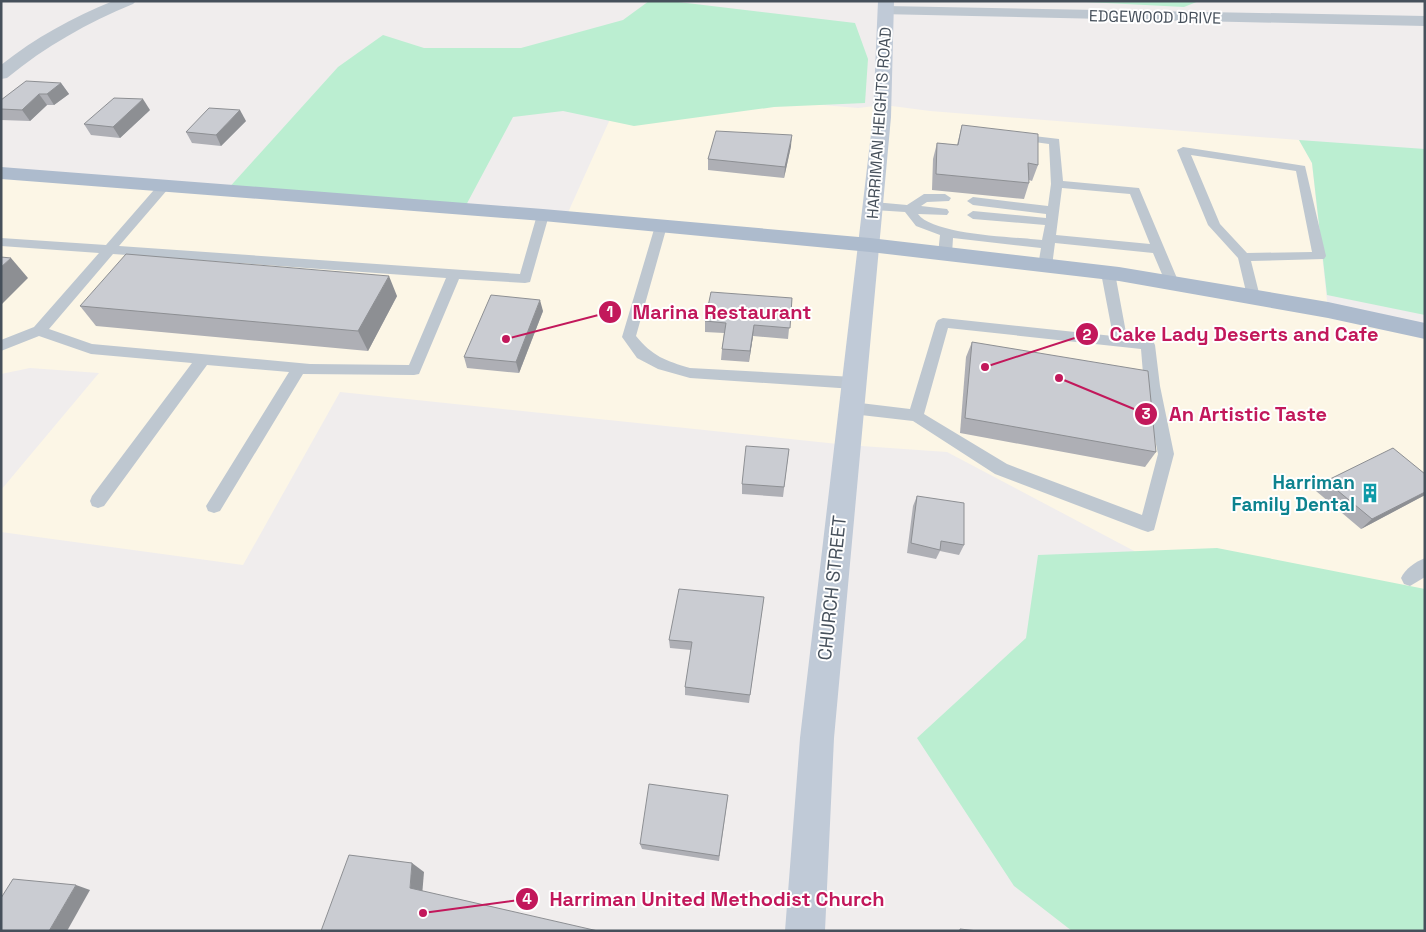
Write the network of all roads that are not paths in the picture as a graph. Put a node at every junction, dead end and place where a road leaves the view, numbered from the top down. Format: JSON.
{"nodes":[{"id":1,"x":128,"y":1,"type":"edge"},
{"id":2,"x":886,"y":6,"type":"edge"},
{"id":3,"x":1425,"y":21,"type":"edge"},
{"id":4,"x":1,"y":53,"type":"edge"},
{"id":5,"x":24,"y":55,"type":"junction"},
{"id":6,"x":1,"y":74,"type":"edge"},
{"id":7,"x":1005,"y":136,"type":"edge"},
{"id":8,"x":1,"y":173,"type":"edge"},
{"id":9,"x":1058,"y":184,"type":"junction"},
{"id":10,"x":164,"y":186,"type":"junction"},
{"id":11,"x":1201,"y":195,"type":"joint"},
{"id":12,"x":945,"y":198,"type":"edge"},
{"id":13,"x":973,"y":201,"type":"edge"},
{"id":14,"x":874,"y":206,"type":"junction"},
{"id":15,"x":910,"y":209,"type":"junction"},
{"id":16,"x":944,"y":212,"type":"dead end"},
{"id":17,"x":543,"y":215,"type":"junction"},
{"id":18,"x":973,"y":215,"type":"dead end"},
{"id":19,"x":1052,"y":216,"type":"junction"},
{"id":20,"x":661,"y":226,"type":"junction"},
{"id":21,"x":947,"y":233,"type":"junction"},
{"id":22,"x":1,"y":242,"type":"edge"},
{"id":23,"x":870,"y":245,"type":"junction"},
{"id":24,"x":109,"y":250,"type":"junction"},
{"id":25,"x":1047,"y":250,"type":"junction"},
{"id":26,"x":1159,"y":250,"type":"junction"},
{"id":27,"x":945,"y":254,"type":"junction"},
{"id":28,"x":1244,"y":257,"type":"junction"},
{"id":29,"x":1108,"y":273,"type":"junction"},
{"id":30,"x":454,"y":274,"type":"junction"},
{"id":31,"x":1172,"y":283,"type":"junction"},
{"id":32,"x":1253,"y":297,"type":"junction"},
{"id":33,"x":39,"y":331,"type":"junction"},
{"id":34,"x":1425,"y":331,"type":"edge"},
{"id":35,"x":1121,"y":342,"type":"junction"},
{"id":36,"x":1,"y":346,"type":"edge"},
{"id":37,"x":203,"y":359,"type":"junction"},
{"id":38,"x":300,"y":368,"type":"junction"},
{"id":39,"x":853,"y":395,"type":"junction"},
{"id":40,"x":916,"y":416,"type":"junction"},
{"id":41,"x":98,"y":501,"type":"dead end"},
{"id":42,"x":214,"y":506,"type":"dead end"},
{"id":43,"x":1425,"y":566,"type":"edge"},
{"id":44,"x":1410,"y":578,"type":"dead end"},
{"id":45,"x":805,"y":931,"type":"edge"}],
"edges":[{"from":1,"to":5,"type":"street"},
{"from":2,"to":3,"type":"street","name":"EDGEWOOD DRIVE"},
{"from":2,"to":14,"type":"street","name":"HARRIMAN HEIGHTS ROAD"},
{"from":4,"to":5,"type":"street"},
{"from":5,"to":6,"type":"street"},
{"from":7,"to":9,"type":"lane"},
{"from":8,"to":10,"type":"main road"},
{"from":9,"to":19,"type":"lane"},
{"from":9,"to":26,"type":"lane"},
{"from":10,"to":17,"type":"main road"},
{"from":10,"to":24,"type":"lane"},
{"from":11,"to":28,"type":"lane"},
{"from":11,"to":28,"type":"lane"},
{"from":12,"to":15,"type":"lane"},
{"from":13,"to":19,"type":"lane"},
{"from":14,"to":15,"type":"lane"},
{"from":14,"to":23,"type":"street","name":"HARRIMAN HEIGHTS ROAD"},
{"from":15,"to":16,"type":"lane"},
{"from":15,"to":21,"type":"lane"},
{"from":17,"to":20,"type":"main road"},
{"from":17,"to":30,"type":"lane"},
{"from":18,"to":19,"type":"lane"},
{"from":19,"to":25,"type":"lane"},
{"from":20,"to":23,"type":"main road"},
{"from":20,"to":39,"type":"lane"},
{"from":21,"to":25,"type":"lane"},
{"from":21,"to":27,"type":"lane"},
{"from":22,"to":24,"type":"lane"},
{"from":23,"to":27,"type":"main road"},
{"from":23,"to":39,"type":"street","name":"CHURCH STREET"},
{"from":24,"to":30,"type":"lane"},
{"from":24,"to":33,"type":"lane"},
{"from":25,"to":26,"type":"lane"},
{"from":25,"to":27,"type":"main road"},
{"from":25,"to":29,"type":"main road"},
{"from":26,"to":31,"type":"lane"},
{"from":28,"to":32,"type":"lane"},
{"from":29,"to":31,"type":"main road"},
{"from":29,"to":35,"type":"lane"},
{"from":30,"to":38,"type":"lane"},
{"from":31,"to":32,"type":"main road"},
{"from":32,"to":34,"type":"main road"},
{"from":33,"to":36,"type":"lane"},
{"from":33,"to":37,"type":"lane"},
{"from":35,"to":40,"type":"lane"},
{"from":35,"to":40,"type":"lane"},
{"from":37,"to":38,"type":"lane"},
{"from":37,"to":41,"type":"lane"},
{"from":38,"to":42,"type":"lane"},
{"from":39,"to":40,"type":"lane"},
{"from":39,"to":45,"type":"street","name":"CHURCH STREET"},
{"from":43,"to":44,"type":"lane"}]}
